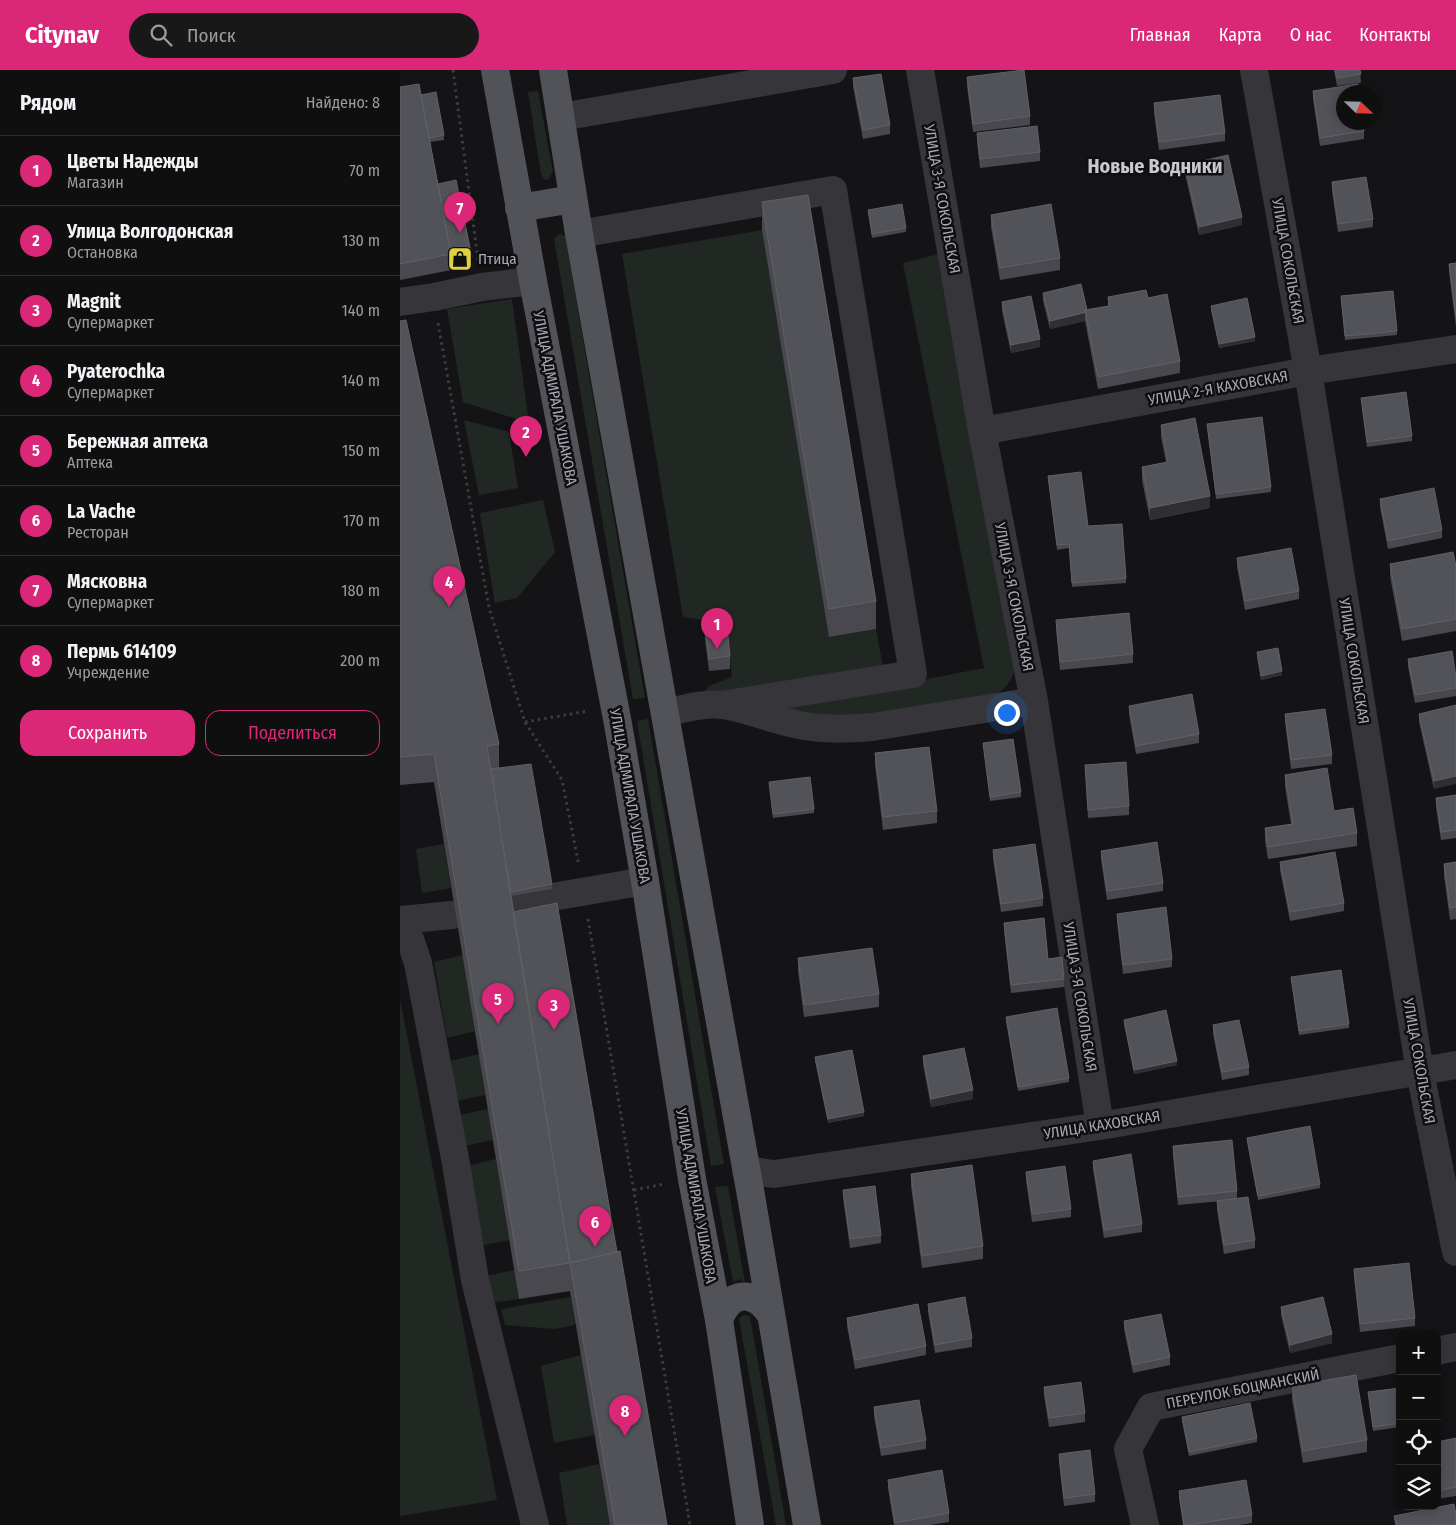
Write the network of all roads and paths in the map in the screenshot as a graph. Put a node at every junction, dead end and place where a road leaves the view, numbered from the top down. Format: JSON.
{"nodes":[{"id":1,"x":453,"y":70,"type":"edge"},
{"id":2,"x":495,"y":70,"type":"edge"},
{"id":3,"x":552,"y":70,"type":"edge"},
{"id":4,"x":833,"y":70,"type":"edge"},
{"id":5,"x":920,"y":70,"type":"edge"},
{"id":6,"x":1254,"y":70,"type":"edge"},
{"id":7,"x":561,"y":118,"type":"junction"},
{"id":8,"x":573,"y":199,"type":"junction"},
{"id":9,"x":520,"y":208,"type":"junction"},
{"id":10,"x":579,"y":234,"type":"junction"},
{"id":11,"x":533,"y":281,"type":"junction"},
{"id":12,"x":482,"y":287,"type":"junction"},
{"id":13,"x":400,"y":302,"type":"edge"},
{"id":14,"x":1456,"y":349,"type":"edge"},
{"id":15,"x":1308,"y":371,"type":"junction"},
{"id":16,"x":982,"y":431,"type":"junction"},
{"id":17,"x":1034,"y":701,"type":"junction"},
{"id":18,"x":721,"y":705,"type":"junction"},
{"id":19,"x":665,"y":713,"type":"junction"},
{"id":20,"x":645,"y":880,"type":"junction"},
{"id":21,"x":512,"y":904,"type":"edge"},
{"id":22,"x":452,"y":914,"type":"edge"},
{"id":23,"x":400,"y":921,"type":"edge"},
{"id":24,"x":1456,"y":1065,"type":"edge"},
{"id":25,"x":1420,"y":1072,"type":"junction"},
{"id":26,"x":1100,"y":1126,"type":"junction"},
{"id":27,"x":746,"y":1170,"type":"junction"},
{"id":28,"x":1456,"y":1252,"type":"edge"},
{"id":29,"x":771,"y":1315,"type":"junction"},
{"id":30,"x":719,"y":1320,"type":"junction"},
{"id":31,"x":1456,"y":1347,"type":"edge"},
{"id":32,"x":1441,"y":1350,"type":"edge"},
{"id":33,"x":1396,"y":1359,"type":"edge"},
{"id":34,"x":536,"y":1525,"type":"edge"},
{"id":35,"x":750,"y":1525,"type":"edge"},
{"id":36,"x":807,"y":1525,"type":"edge"},
{"id":37,"x":1145,"y":1525,"type":"edge"}],
"edges":[{"from":1,"to":12,"type":"path"},
{"from":2,"to":9,"type":"main road","name":"УЛИЦА АДМИРАЛА УШАКОВА"},
{"from":3,"to":7,"type":"main road"},
{"from":4,"to":7,"type":"street"},
{"from":5,"to":16,"type":"street","name":"УЛИЦА 3-Я СОКОЛЬСКАЯ"},
{"from":6,"to":15,"type":"street","name":"УЛИЦА СОКОЛЬСКАЯ"},
{"from":7,"to":8,"type":"main road"},
{"from":8,"to":9,"type":"main road"},
{"from":8,"to":10,"type":"main road"},
{"from":9,"to":11,"type":"main road","name":"УЛИЦА АДМИРАЛА УШАКОВА"},
{"from":10,"to":18,"type":"street"},
{"from":10,"to":19,"type":"main road"},
{"from":11,"to":12,"type":"street"},
{"from":11,"to":20,"type":"main road","name":"УЛИЦА АДМИРАЛА УШАКОВА"},
{"from":12,"to":13,"type":"street"},
{"from":14,"to":15,"type":"street","name":"УЛИЦА 2-Я КАХОВСКАЯ"},
{"from":15,"to":16,"type":"street","name":"УЛИЦА 2-Я КАХОВСКАЯ"},
{"from":15,"to":25,"type":"street","name":"УЛИЦА СОКОЛЬСКАЯ"},
{"from":16,"to":17,"type":"street","name":"УЛИЦА 3-Я СОКОЛЬСКАЯ"},
{"from":17,"to":18,"type":"street"},
{"from":17,"to":26,"type":"street","name":"УЛИЦА 3-Я СОКОЛЬСКАЯ"},
{"from":18,"to":19,"type":"street"},
{"from":19,"to":27,"type":"main road"},
{"from":20,"to":21,"type":"street"},
{"from":20,"to":30,"type":"main road","name":"УЛИЦА АДМИРАЛА УШАКОВА"},
{"from":22,"to":23,"type":"street"},
{"from":23,"to":34,"type":"street"},
{"from":24,"to":25,"type":"street","name":"УЛИЦА КАХОВСКАЯ"},
{"from":25,"to":26,"type":"street","name":"УЛИЦА КАХОВСКАЯ"},
{"from":25,"to":28,"type":"street","name":"УЛИЦА СОКОЛЬСКАЯ"},
{"from":26,"to":27,"type":"street","name":"УЛИЦА КАХОВСКАЯ"},
{"from":27,"to":29,"type":"main road"},
{"from":29,"to":30,"type":"main road"},
{"from":29,"to":36,"type":"main road"},
{"from":30,"to":35,"type":"main road","name":"УЛИЦА АДМИРАЛА УШАКОВА"},
{"from":31,"to":32,"type":"street"},
{"from":33,"to":37,"type":"street","name":"ПЕРЕУЛОК БОЦМАНСКИЙ"}]}
